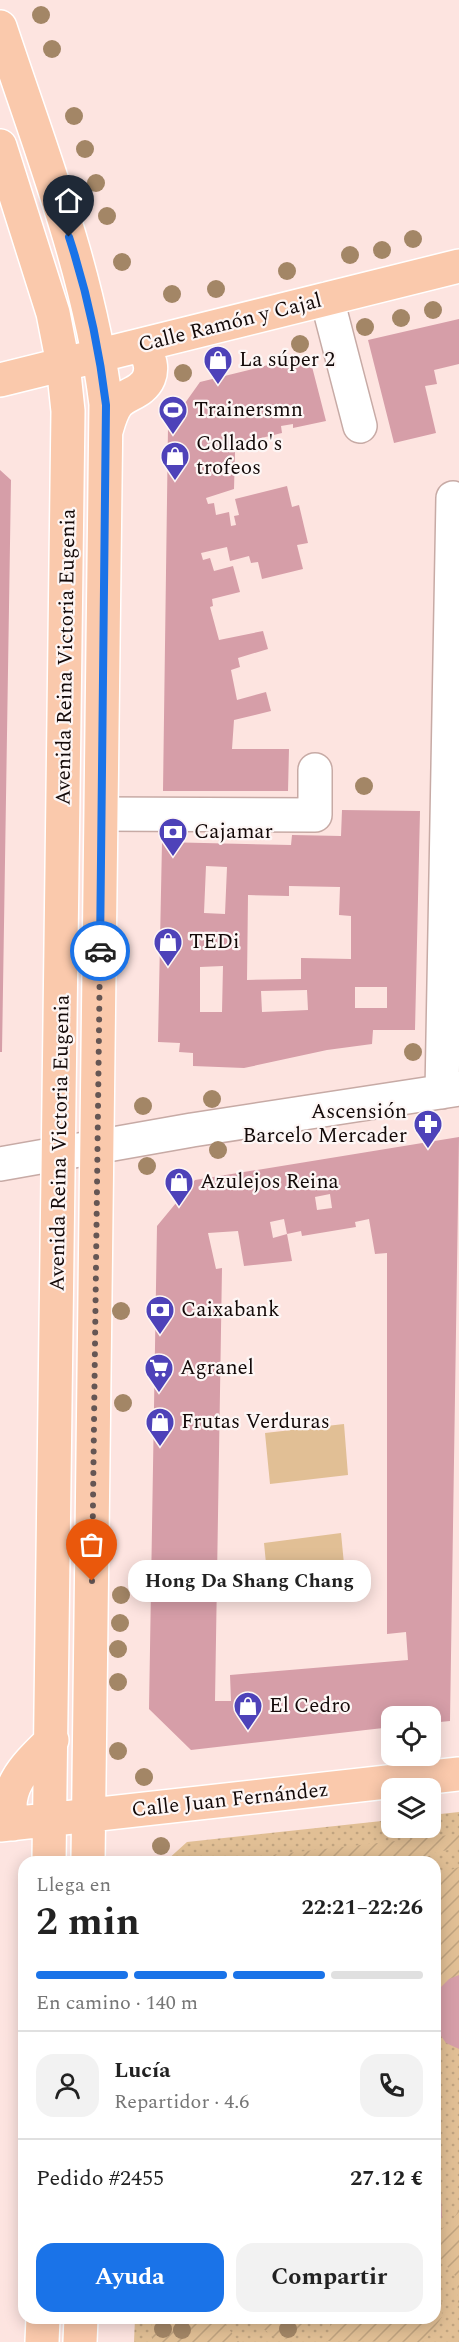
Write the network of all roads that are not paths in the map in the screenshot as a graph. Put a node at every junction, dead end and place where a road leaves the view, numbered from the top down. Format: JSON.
{"nodes":[{"id":1,"x":0,"y":27,"type":"edge"},
{"id":2,"x":0,"y":146,"type":"edge"},
{"id":3,"x":459,"y":266,"type":"edge"},
{"id":4,"x":327,"y":299,"type":"junction"},
{"id":5,"x":138,"y":346,"type":"junction"},
{"id":6,"x":100,"y":356,"type":"junction"},
{"id":7,"x":63,"y":364,"type":"junction"},
{"id":8,"x":0,"y":380,"type":"edge"},
{"id":9,"x":360,"y":426,"type":"dead end"},
{"id":10,"x":106,"y":432,"type":"junction"},
{"id":11,"x":453,"y":498,"type":"dead end"},
{"id":12,"x":315,"y":770,"type":"dead end"},
{"id":13,"x":101,"y":814,"type":"junction"},
{"id":14,"x":451,"y":1090,"type":"edge"},
{"id":15,"x":98,"y":1147,"type":"junction"},
{"id":16,"x":60,"y":1153,"type":"junction"},
{"id":17,"x":0,"y":1164,"type":"edge"},
{"id":18,"x":52,"y":1740,"type":"junction"},
{"id":19,"x":459,"y":1774,"type":"edge"},
{"id":20,"x":88,"y":1816,"type":"junction"},
{"id":21,"x":50,"y":1820,"type":"junction"},
{"id":22,"x":6,"y":1824,"type":"edge"},
{"id":23,"x":50,"y":1856,"type":"edge"},
{"id":24,"x":88,"y":1856,"type":"edge"},
{"id":25,"x":43,"y":2324,"type":"edge"},
{"id":26,"x":81,"y":2324,"type":"edge"},
{"id":27,"x":42,"y":2342,"type":"edge"},
{"id":28,"x":80,"y":2342,"type":"edge"}],
"edges":[{"from":1,"to":6,"type":"main road","name":"Avenida Reina Victoria Eugenia"},
{"from":2,"to":7,"type":"main road","name":"Avenida Reina Victoria Eugenia"},
{"from":3,"to":4,"type":"main road","name":"Calle Ramón y Cajal"},
{"from":4,"to":5,"type":"main road","name":"Calle Ramón y Cajal"},
{"from":4,"to":9,"type":"street"},
{"from":5,"to":6,"type":"main road","name":"Calle Ramón y Cajal"},
{"from":5,"to":10,"type":"main road"},
{"from":6,"to":7,"type":"main road","name":"Calle Ramón y Cajal"},
{"from":6,"to":10,"type":"main road","name":"Avenida Reina Victoria Eugenia"},
{"from":7,"to":8,"type":"main road","name":"Calle Ramón y Cajal"},
{"from":7,"to":16,"type":"main road","name":"Avenida Reina Victoria Eugenia"},
{"from":10,"to":13,"type":"main road","name":"Avenida Reina Victoria Eugenia"},
{"from":11,"to":14,"type":"street"},
{"from":12,"to":13,"type":"street"},
{"from":13,"to":15,"type":"main road","name":"Avenida Reina Victoria Eugenia"},
{"from":14,"to":15,"type":"street"},
{"from":15,"to":16,"type":"street"},
{"from":15,"to":20,"type":"main road","name":"Avenida Reina Victoria Eugenia"},
{"from":16,"to":17,"type":"street"},
{"from":16,"to":18,"type":"main road","name":"Avenida Reina Victoria Eugenia"},
{"from":18,"to":21,"type":"main road","name":"Avenida Reina Victoria Eugenia"},
{"from":18,"to":22,"type":"main road"},
{"from":19,"to":20,"type":"main road","name":"Calle Juan Fernández"},
{"from":20,"to":21,"type":"main road","name":"Calle Juan Fernández"},
{"from":20,"to":24,"type":"main road","name":"Avenida Reina Victoria Eugenia"},
{"from":21,"to":22,"type":"main road","name":"Calle Juan Fernández"},
{"from":21,"to":23,"type":"main road","name":"Avenida Reina Victoria Eugenia"},
{"from":25,"to":27,"type":"main road"},
{"from":26,"to":28,"type":"main road"}]}
